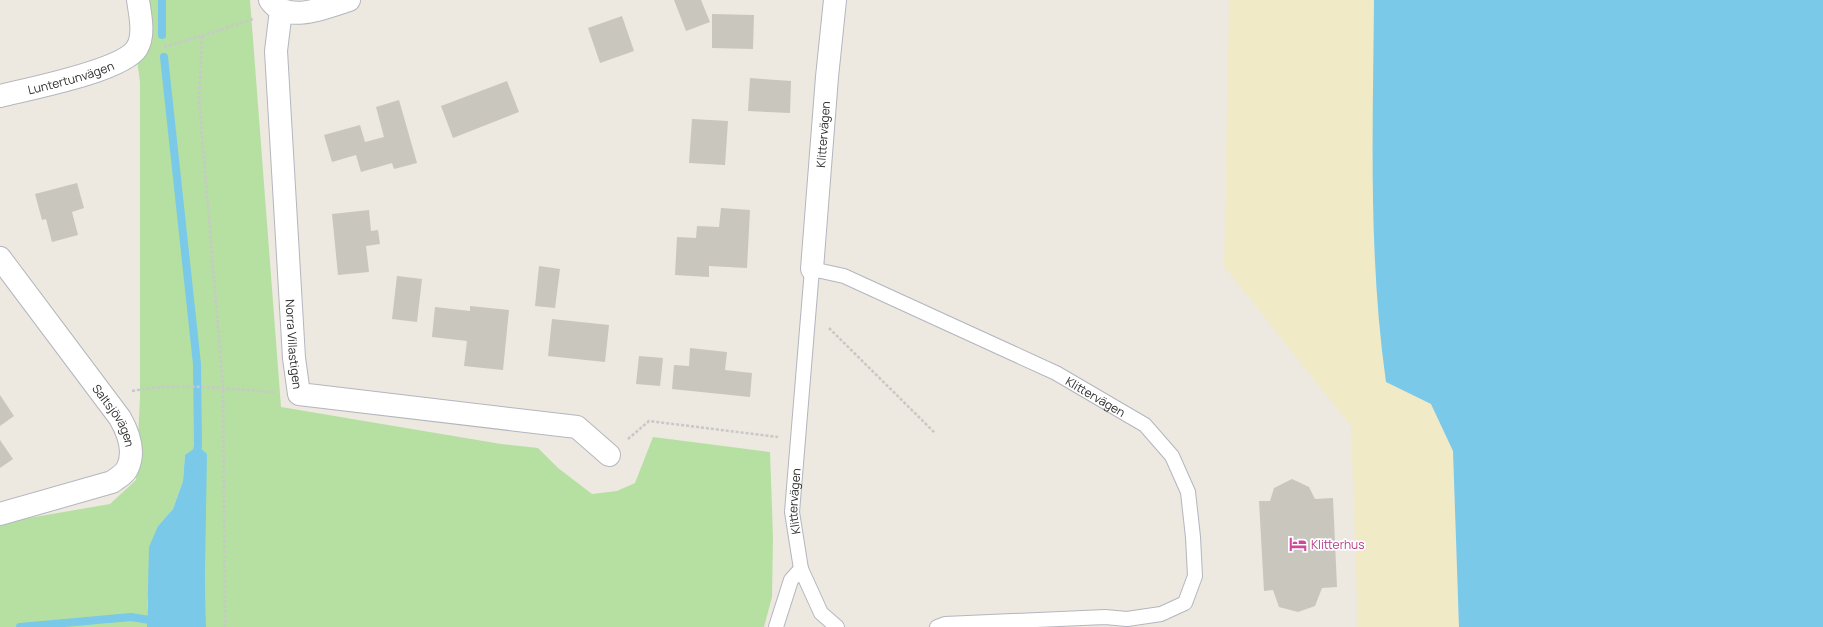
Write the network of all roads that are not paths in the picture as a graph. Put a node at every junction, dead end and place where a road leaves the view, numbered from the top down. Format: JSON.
{"nodes":[{"id":1,"x":138,"y":0,"type":"edge"},
{"id":2,"x":349,"y":0,"type":"edge"},
{"id":3,"x":835,"y":0,"type":"edge"},
{"id":4,"x":275,"y":5,"type":"edge"},
{"id":5,"x":0,"y":96,"type":"edge"},
{"id":6,"x":0,"y":258,"type":"edge"},
{"id":7,"x":812,"y":269,"type":"junction"},
{"id":8,"x":609,"y":455,"type":"road end"},
{"id":9,"x":0,"y":514,"type":"edge"},
{"id":10,"x":801,"y":569,"type":"junction"},
{"id":11,"x":776,"y":627,"type":"edge"},
{"id":12,"x":837,"y":627,"type":"edge"},
{"id":13,"x":936,"y":627,"type":"edge"}],
"edges":[{"from":1,"to":5,"type":"street","name":"Luntertunvägen"},
{"from":2,"to":4,"type":"street"},
{"from":3,"to":7,"type":"street","name":"Klittervägen"},
{"from":4,"to":8,"type":"street","name":"Norra Villastigen"},
{"from":6,"to":9,"type":"street","name":"Saltsjövägen"},
{"from":7,"to":10,"type":"lane","name":"Klittervägen"},
{"from":7,"to":13,"type":"lane","name":"Klittervägen"},
{"from":10,"to":11,"type":"lane"},
{"from":10,"to":12,"type":"lane","name":"Klittervägen"}]}
